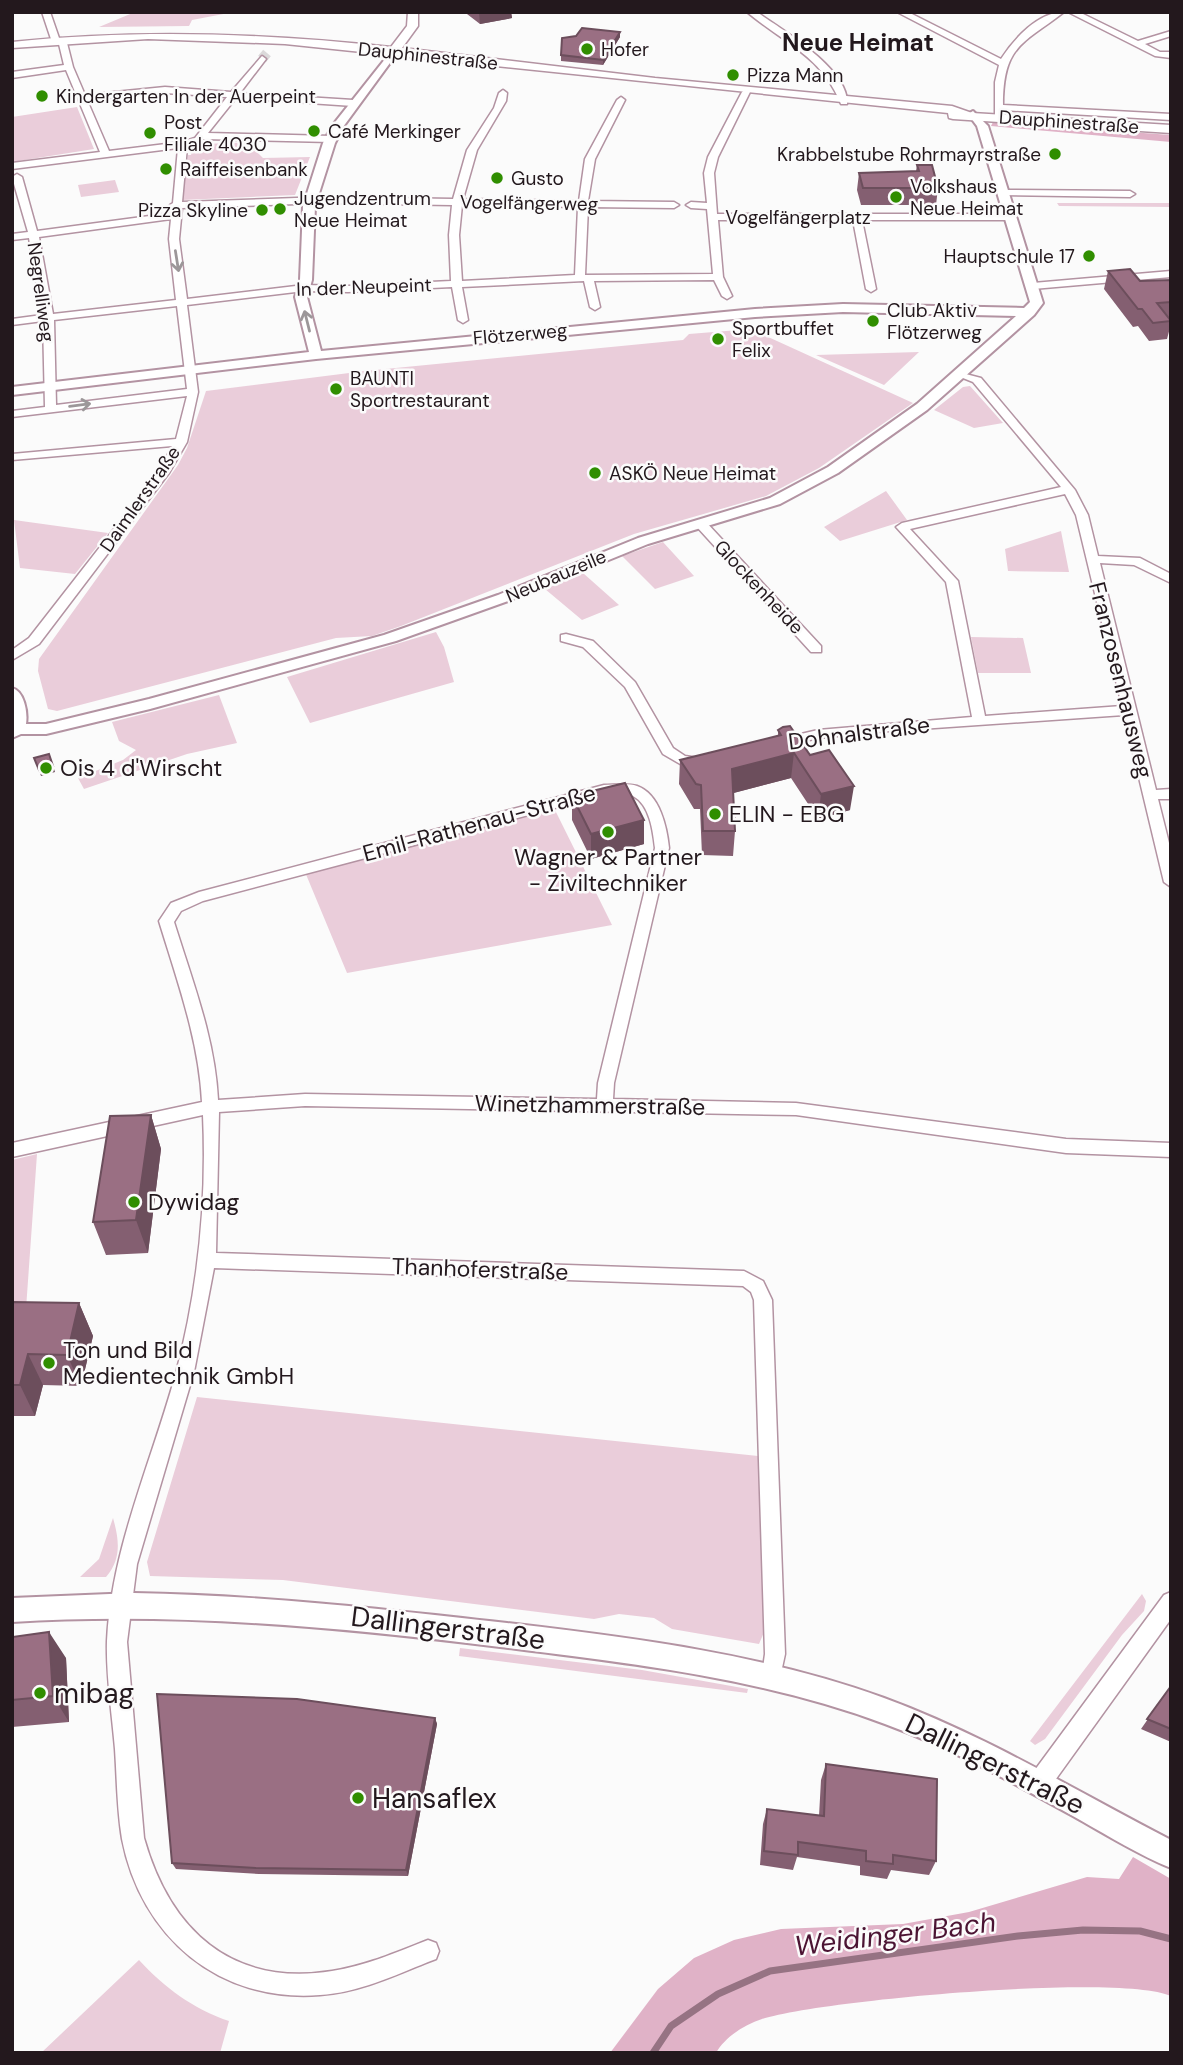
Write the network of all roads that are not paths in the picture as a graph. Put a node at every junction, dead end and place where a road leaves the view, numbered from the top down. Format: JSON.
{"nodes":[{"id":1,"x":46,"y":12,"type":"edge"},
{"id":2,"x":413,"y":12,"type":"edge"},
{"id":3,"x":751,"y":12,"type":"edge"},
{"id":4,"x":901,"y":12,"type":"edge"},
{"id":5,"x":1060,"y":12,"type":"edge"},
{"id":6,"x":1072,"y":12,"type":"edge"},
{"id":7,"x":1171,"y":33,"type":"edge"},
{"id":8,"x":58,"y":39,"type":"junction"},
{"id":9,"x":279,"y":40,"type":"junction"},
{"id":10,"x":1138,"y":44,"type":"junction"},
{"id":11,"x":12,"y":45,"type":"edge"},
{"id":12,"x":393,"y":52,"type":"junction"},
{"id":13,"x":1171,"y":55,"type":"edge"},
{"id":14,"x":1004,"y":64,"type":"junction"},
{"id":15,"x":69,"y":67,"type":"junction"},
{"id":16,"x":12,"y":75,"type":"edge"},
{"id":17,"x":746,"y":92,"type":"junction"},
{"id":18,"x":233,"y":93,"type":"junction"},
{"id":19,"x":503,"y":93,"type":"dead end"},
{"id":20,"x":82,"y":98,"type":"junction"},
{"id":21,"x":621,"y":100,"type":"dead end"},
{"id":22,"x":844,"y":102,"type":"junction"},
{"id":23,"x":353,"y":103,"type":"junction"},
{"id":24,"x":999,"y":112,"type":"junction"},
{"id":25,"x":970,"y":114,"type":"junction"},
{"id":26,"x":1171,"y":117,"type":"edge"},
{"id":27,"x":1171,"y":129,"type":"edge"},
{"id":28,"x":201,"y":136,"type":"junction"},
{"id":29,"x":331,"y":139,"type":"junction"},
{"id":30,"x":183,"y":145,"type":"junction"},
{"id":31,"x":105,"y":153,"type":"junction"},
{"id":32,"x":15,"y":170,"type":"edge"},
{"id":33,"x":1003,"y":193,"type":"junction"},
{"id":34,"x":1130,"y":194,"type":"dead end"},
{"id":35,"x":310,"y":201,"type":"junction"},
{"id":36,"x":459,"y":202,"type":"junction"},
{"id":37,"x":583,"y":204,"type":"junction"},
{"id":38,"x":674,"y":205,"type":"dead end"},
{"id":39,"x":691,"y":205,"type":"dead end"},
{"id":40,"x":710,"y":206,"type":"junction"},
{"id":41,"x":174,"y":211,"type":"junction"},
{"id":42,"x":712,"y":217,"type":"junction"},
{"id":43,"x":857,"y":217,"type":"junction"},
{"id":44,"x":1011,"y":218,"type":"junction"},
{"id":45,"x":33,"y":233,"type":"junction"},
{"id":46,"x":12,"y":237,"type":"edge"},
{"id":47,"x":1171,"y":274,"type":"edge"},
{"id":48,"x":718,"y":277,"type":"junction"},
{"id":49,"x":584,"y":278,"type":"junction"},
{"id":50,"x":457,"y":284,"type":"junction"},
{"id":51,"x":304,"y":288,"type":"junction"},
{"id":52,"x":1035,"y":292,"type":"junction"},
{"id":53,"x":873,"y":299,"type":"junction"},
{"id":54,"x":182,"y":300,"type":"junction"},
{"id":55,"x":731,"y":305,"type":"junction"},
{"id":56,"x":1030,"y":312,"type":"junction"},
{"id":57,"x":598,"y":316,"type":"junction"},
{"id":58,"x":48,"y":317,"type":"junction"},
{"id":59,"x":12,"y":322,"type":"edge"},
{"id":60,"x":465,"y":329,"type":"junction"},
{"id":61,"x":316,"y":355,"type":"junction"},
{"id":62,"x":192,"y":370,"type":"junction"},
{"id":63,"x":961,"y":374,"type":"junction"},
{"id":64,"x":50,"y":386,"type":"junction"},
{"id":65,"x":12,"y":391,"type":"edge"},
{"id":66,"x":193,"y":392,"type":"junction"},
{"id":67,"x":51,"y":409,"type":"junction"},
{"id":68,"x":12,"y":414,"type":"edge"},
{"id":69,"x":181,"y":442,"type":"junction"},
{"id":70,"x":12,"y":457,"type":"edge"},
{"id":71,"x":1069,"y":490,"type":"junction"},
{"id":72,"x":701,"y":524,"type":"junction"},
{"id":73,"x":1092,"y":559,"type":"junction"},
{"id":74,"x":1171,"y":579,"type":"edge"},
{"id":75,"x":566,"y":638,"type":"dead end"},
{"id":76,"x":816,"y":649,"type":"dead end"},
{"id":77,"x":12,"y":656,"type":"edge"},
{"id":78,"x":12,"y":693,"type":"edge"},
{"id":79,"x":1129,"y":710,"type":"junction"},
{"id":80,"x":979,"y":719,"type":"junction"},
{"id":81,"x":15,"y":731,"type":"edge"},
{"id":82,"x":768,"y":746,"type":"edge"},
{"id":83,"x":719,"y":759,"type":"edge"},
{"id":84,"x":1149,"y":794,"type":"junction"},
{"id":85,"x":1171,"y":794,"type":"edge"},
{"id":86,"x":1171,"y":882,"type":"edge"},
{"id":87,"x":605,"y":1106,"type":"junction"},
{"id":88,"x":210,"y":1107,"type":"junction"},
{"id":89,"x":12,"y":1150,"type":"edge"},
{"id":90,"x":1171,"y":1150,"type":"edge"},
{"id":91,"x":206,"y":1259,"type":"junction"},
{"id":92,"x":1171,"y":1602,"type":"edge"},
{"id":93,"x":121,"y":1605,"type":"junction"},
{"id":94,"x":12,"y":1610,"type":"edge"},
{"id":95,"x":772,"y":1675,"type":"junction"},
{"id":96,"x":1040,"y":1782,"type":"junction"},
{"id":97,"x":1171,"y":1855,"type":"edge"},
{"id":98,"x":428,"y":1951,"type":"dead end"}],
"edges":[{"from":1,"to":8,"type":"street"},
{"from":2,"to":12,"type":"main road"},
{"from":3,"to":22,"type":"street"},
{"from":4,"to":14,"type":"street"},
{"from":5,"to":14,"type":"street"},
{"from":6,"to":10,"type":"street"},
{"from":7,"to":10,"type":"street"},
{"from":8,"to":9,"type":"main road","name":"Dauphinestraße"},
{"from":8,"to":11,"type":"main road","name":"Dauphinestraße"},
{"from":8,"to":15,"type":"street"},
{"from":9,"to":12,"type":"main road","name":"Dauphinestraße"},
{"from":9,"to":18,"type":"street"},
{"from":10,"to":13,"type":"street"},
{"from":12,"to":17,"type":"main road","name":"Dauphinestraße"},
{"from":12,"to":23,"type":"street"},
{"from":14,"to":24,"type":"street"},
{"from":15,"to":16,"type":"street"},
{"from":15,"to":20,"type":"street"},
{"from":17,"to":22,"type":"main road","name":"Dauphinestraße"},
{"from":17,"to":40,"type":"street"},
{"from":18,"to":20,"type":"street"},
{"from":18,"to":23,"type":"street"},
{"from":18,"to":28,"type":"street"},
{"from":19,"to":36,"type":"street"},
{"from":20,"to":31,"type":"street"},
{"from":21,"to":37,"type":"street"},
{"from":22,"to":25,"type":"main road","name":"Dauphinestraße"},
{"from":23,"to":29,"type":"street"},
{"from":24,"to":25,"type":"main road","name":"Dauphinestraße"},
{"from":24,"to":26,"type":"street","name":"Dauphinestraße"},
{"from":24,"to":27,"type":"main road","name":"Dauphinestraße"},
{"from":25,"to":33,"type":"street"},
{"from":28,"to":29,"type":"street"},
{"from":28,"to":30,"type":"street"},
{"from":29,"to":35,"type":"street"},
{"from":30,"to":31,"type":"street"},
{"from":30,"to":41,"type":"street","name":"Daimlerstraße"},
{"from":31,"to":32,"type":"street"},
{"from":32,"to":45,"type":"street","name":"Negrelliweg"},
{"from":33,"to":34,"type":"street"},
{"from":33,"to":44,"type":"street"},
{"from":35,"to":36,"type":"street","name":"Vogelfängerweg"},
{"from":35,"to":41,"type":"street","name":"Vogelfängerweg"},
{"from":35,"to":51,"type":"street"},
{"from":36,"to":37,"type":"street","name":"Vogelfängerweg"},
{"from":36,"to":50,"type":"street"},
{"from":37,"to":38,"type":"street","name":"Vogelfängerweg"},
{"from":37,"to":49,"type":"street"},
{"from":39,"to":40,"type":"street"},
{"from":40,"to":42,"type":"street"},
{"from":41,"to":45,"type":"street","name":"Vogelfängerweg"},
{"from":41,"to":54,"type":"street","name":"Daimlerstraße","one_way":true},
{"from":42,"to":43,"type":"street","name":"Vogelfängerplatz"},
{"from":42,"to":48,"type":"street"},
{"from":43,"to":44,"type":"street","name":"Vogelfängerplatz"},
{"from":43,"to":53,"type":"street"},
{"from":44,"to":52,"type":"street"},
{"from":45,"to":46,"type":"street","name":"Vogelfängerweg"},
{"from":45,"to":58,"type":"street","name":"Negrelliweg"},
{"from":47,"to":52,"type":"street"},
{"from":48,"to":49,"type":"street","name":"In der Neupeint"},
{"from":48,"to":55,"type":"street"},
{"from":49,"to":50,"type":"street","name":"In der Neupeint"},
{"from":49,"to":57,"type":"street"},
{"from":50,"to":51,"type":"street","name":"In der Neupeint"},
{"from":50,"to":60,"type":"street"},
{"from":51,"to":54,"type":"street","name":"In der Neupeint"},
{"from":61,"to":51,"type":"street","one_way":true},
{"from":52,"to":56,"type":"street","name":"Neubauzeile"},
{"from":53,"to":55,"type":"street","name":"Flötzerweg"},
{"from":53,"to":56,"type":"street","name":"Flötzerweg"},
{"from":54,"to":58,"type":"street","name":"In der Neupeint"},
{"from":54,"to":62,"type":"street","name":"Daimlerstraße"},
{"from":55,"to":57,"type":"street","name":"Flötzerweg"},
{"from":56,"to":63,"type":"street","name":"Neubauzeile"},
{"from":57,"to":60,"type":"street","name":"Flötzerweg"},
{"from":58,"to":59,"type":"street","name":"In der Neupeint"},
{"from":58,"to":64,"type":"street","name":"Negrelliweg"},
{"from":60,"to":61,"type":"street","name":"Flötzerweg"},
{"from":61,"to":62,"type":"street","name":"Flötzerweg"},
{"from":62,"to":64,"type":"street","name":"Flötzerweg"},
{"from":62,"to":66,"type":"street","name":"Daimlerstraße"},
{"from":63,"to":71,"type":"street","name":"Franzosenhausweg"},
{"from":63,"to":72,"type":"street","name":"Neubauzeile"},
{"from":64,"to":65,"type":"street","name":"Flötzerweg"},
{"from":64,"to":67,"type":"street","name":"Negrelliweg"},
{"from":67,"to":66,"type":"street","one_way":true},
{"from":66,"to":69,"type":"street","name":"Daimlerstraße"},
{"from":67,"to":68,"type":"street"},
{"from":69,"to":70,"type":"street"},
{"from":69,"to":77,"type":"street","name":"Daimlerstraße"},
{"from":71,"to":73,"type":"street","name":"Franzosenhausweg"},
{"from":71,"to":80,"type":"street"},
{"from":72,"to":76,"type":"street","name":"Glockenheide"},
{"from":72,"to":81,"type":"street","name":"Neubauzeile"},
{"from":73,"to":74,"type":"street","name":"Franzosenhausweg"},
{"from":73,"to":79,"type":"street","name":"Franzosenhausweg"},
{"from":75,"to":83,"type":"street"},
{"from":78,"to":81,"type":"street"},
{"from":79,"to":80,"type":"street","name":"Dohnalstraße"},
{"from":79,"to":84,"type":"street","name":"Franzosenhausweg"},
{"from":80,"to":82,"type":"street","name":"Dohnalstraße"},
{"from":84,"to":85,"type":"street"},
{"from":84,"to":86,"type":"street","name":"Franzosenhausweg"},
{"from":87,"to":88,"type":"street","name":"Winetzhammerstraße"},
{"from":87,"to":88,"type":"street","name":"Emil-Rathenau-Straße"},
{"from":87,"to":90,"type":"street","name":"Winetzhammerstraße"},
{"from":88,"to":89,"type":"street","name":"Winetzhammerstraße"},
{"from":88,"to":91,"type":"street"},
{"from":91,"to":93,"type":"street"},
{"from":91,"to":95,"type":"street","name":"Thanhoferstraße"},
{"from":92,"to":96,"type":"street"},
{"from":93,"to":94,"type":"street","name":"Dallingerstraße"},
{"from":93,"to":95,"type":"street","name":"Dallingerstraße"},
{"from":93,"to":98,"type":"street"},
{"from":95,"to":96,"type":"street","name":"Dallingerstraße"},
{"from":96,"to":97,"type":"street","name":"Dallingerstraße"}]}
